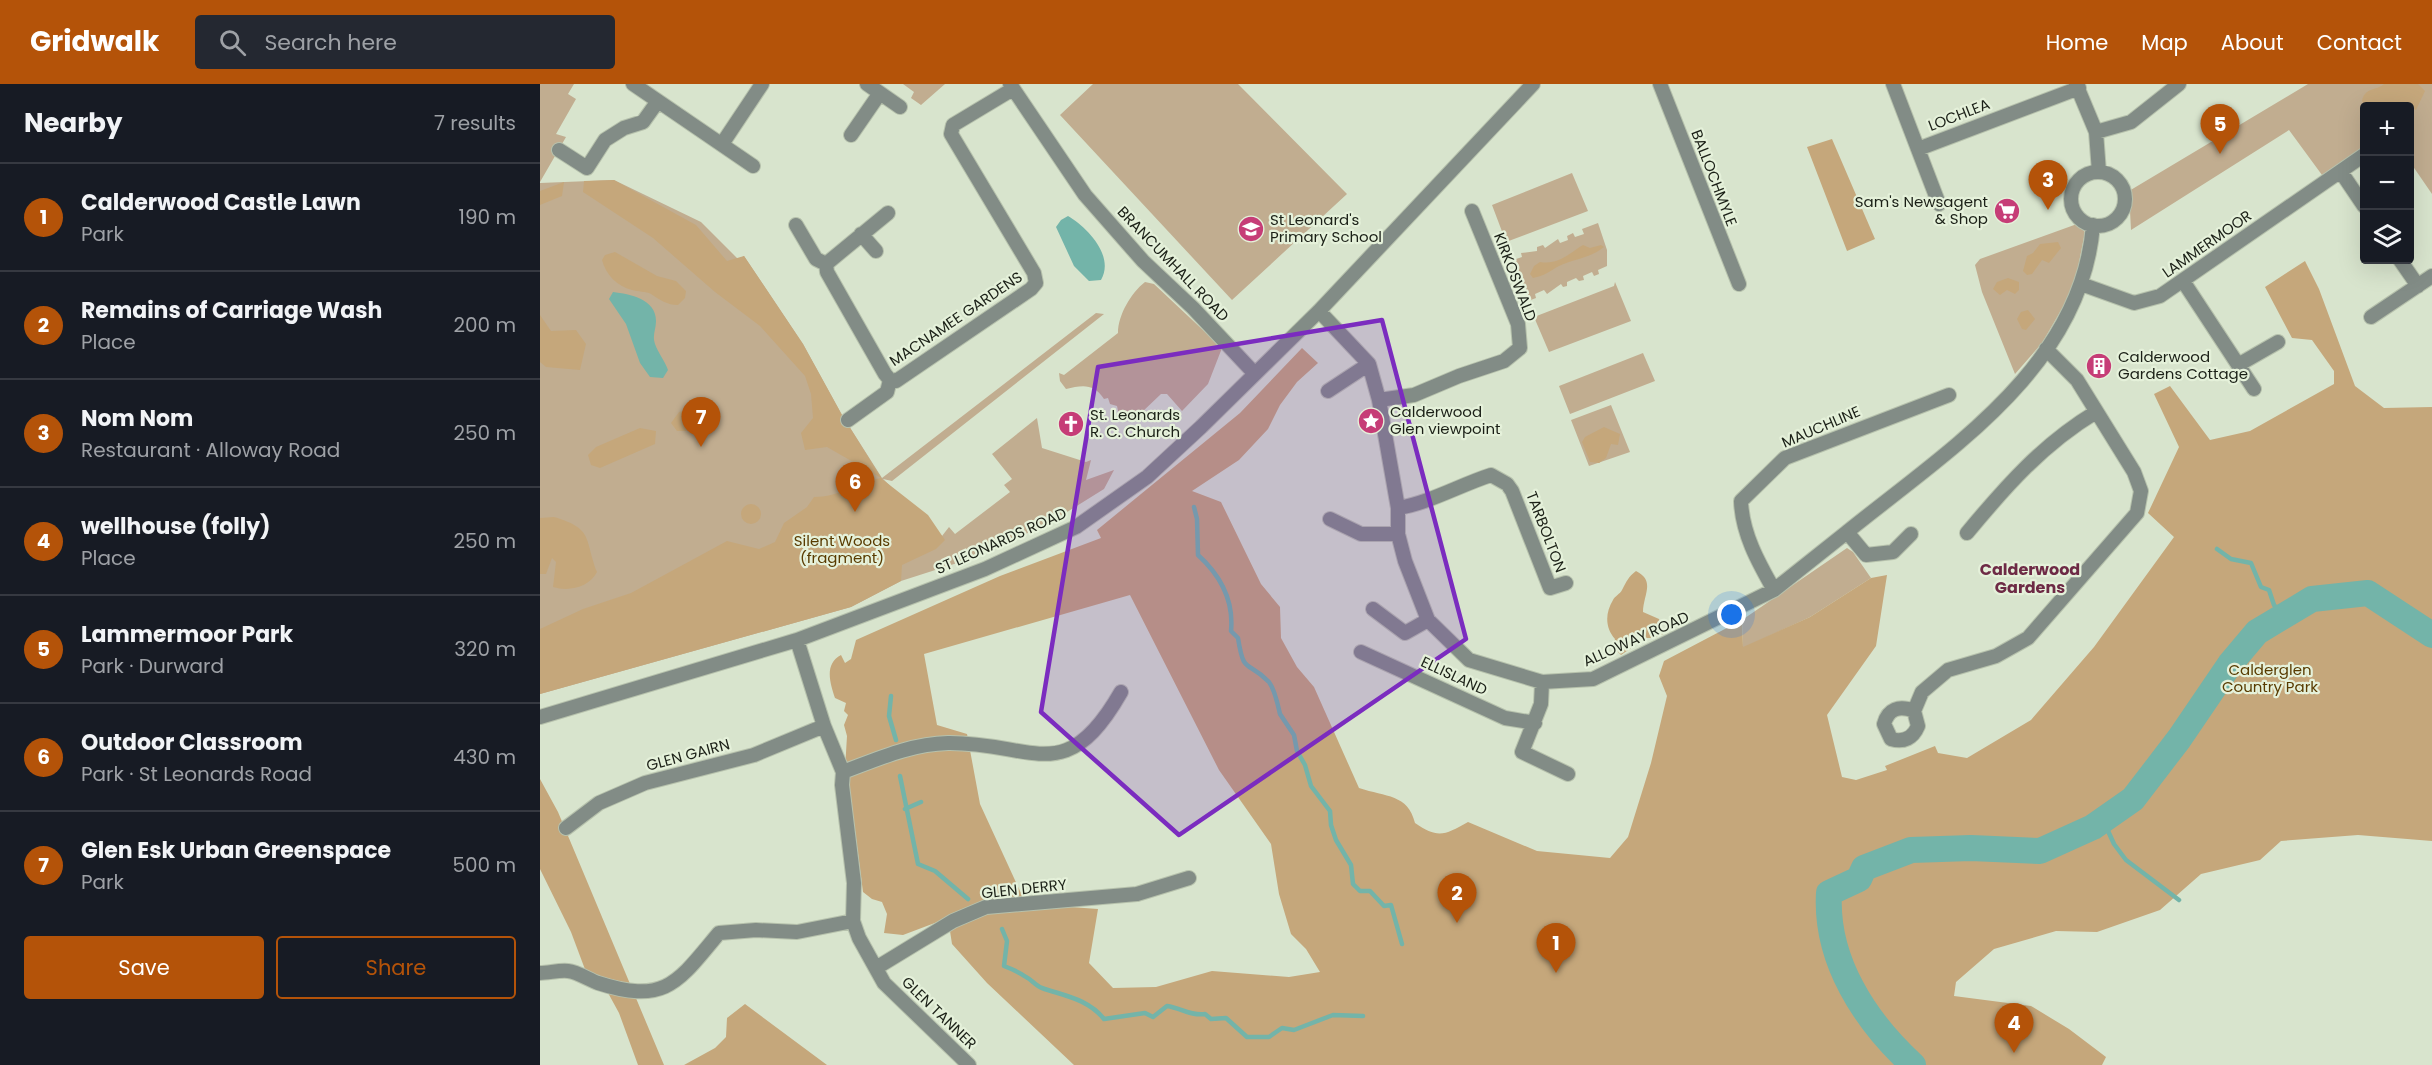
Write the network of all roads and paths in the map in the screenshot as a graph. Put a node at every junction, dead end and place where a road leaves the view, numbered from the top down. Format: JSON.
{"nodes":[{"id":1,"x":633,"y":84,"type":"edge"},
{"id":2,"x":762,"y":84,"type":"edge"},
{"id":3,"x":867,"y":84,"type":"edge"},
{"id":4,"x":1533,"y":84,"type":"edge"},
{"id":5,"x":1660,"y":84,"type":"edge"},
{"id":6,"x":1893,"y":84,"type":"edge"},
{"id":7,"x":2179,"y":84,"type":"edge"},
{"id":8,"x":2078,"y":86,"type":"edge"},
{"id":9,"x":1011,"y":87,"type":"edge"},
{"id":10,"x":880,"y":93,"type":"junction"},
{"id":11,"x":658,"y":101,"type":"junction"},
{"id":12,"x":900,"y":107,"type":"dead end"},
{"id":13,"x":2096,"y":132,"type":"junction"},
{"id":14,"x":851,"y":135,"type":"dead end"},
{"id":15,"x":722,"y":144,"type":"junction"},
{"id":16,"x":1918,"y":148,"type":"junction"},
{"id":17,"x":559,"y":150,"type":"dead end"},
{"id":18,"x":2363,"y":156,"type":"edge"},
{"id":19,"x":753,"y":166,"type":"dead end"},
{"id":20,"x":2341,"y":171,"type":"junction"},
{"id":21,"x":2099,"y":172,"type":"junction"},
{"id":22,"x":2360,"y":200,"type":"edge"},
{"id":23,"x":1939,"y":204,"type":"dead end"},
{"id":24,"x":1472,"y":211,"type":"dead end"},
{"id":25,"x":888,"y":213,"type":"dead end"},
{"id":26,"x":796,"y":225,"type":"dead end"},
{"id":27,"x":2093,"y":225,"type":"junction"},
{"id":28,"x":861,"y":234,"type":"junction"},
{"id":29,"x":876,"y":251,"type":"dead end"},
{"id":30,"x":826,"y":264,"type":"junction"},
{"id":31,"x":2403,"y":264,"type":"edge"},
{"id":32,"x":2432,"y":276,"type":"edge"},
{"id":33,"x":2183,"y":281,"type":"junction"},
{"id":34,"x":1739,"y":284,"type":"dead end"},
{"id":35,"x":2081,"y":284,"type":"junction"},
{"id":36,"x":2418,"y":286,"type":"junction"},
{"id":37,"x":1319,"y":311,"type":"junction"},
{"id":38,"x":2372,"y":317,"type":"dead end"},
{"id":39,"x":2278,"y":342,"type":"dead end"},
{"id":40,"x":2046,"y":350,"type":"junction"},
{"id":41,"x":1369,"y":363,"type":"junction"},
{"id":42,"x":2238,"y":365,"type":"junction"},
{"id":43,"x":1255,"y":374,"type":"junction"},
{"id":44,"x":890,"y":380,"type":"junction"},
{"id":45,"x":2254,"y":389,"type":"dead end"},
{"id":46,"x":1328,"y":391,"type":"dead end"},
{"id":47,"x":1949,"y":395,"type":"dead end"},
{"id":48,"x":1379,"y":400,"type":"junction"},
{"id":49,"x":2096,"y":412,"type":"junction"},
{"id":50,"x":848,"y":420,"type":"dead end"},
{"id":51,"x":1398,"y":508,"type":"junction"},
{"id":52,"x":1330,"y":519,"type":"dead end"},
{"id":53,"x":1847,"y":532,"type":"junction"},
{"id":54,"x":1967,"y":533,"type":"dead end"},
{"id":55,"x":1398,"y":534,"type":"junction"},
{"id":56,"x":1911,"y":534,"type":"dead end"},
{"id":57,"x":1566,"y":583,"type":"dead end"},
{"id":58,"x":1773,"y":590,"type":"junction"},
{"id":59,"x":1373,"y":609,"type":"dead end"},
{"id":60,"x":1428,"y":620,"type":"junction"},
{"id":61,"x":797,"y":640,"type":"junction"},
{"id":62,"x":1361,"y":652,"type":"dead end"},
{"id":63,"x":1542,"y":682,"type":"junction"},
{"id":64,"x":1121,"y":692,"type":"dead end"},
{"id":65,"x":1914,"y":711,"type":"dead end"},
{"id":66,"x":540,"y":717,"type":"edge"},
{"id":67,"x":1535,"y":723,"type":"junction"},
{"id":68,"x":824,"y":726,"type":"junction"},
{"id":69,"x":843,"y":772,"type":"junction"},
{"id":70,"x":1568,"y":774,"type":"dead end"},
{"id":71,"x":566,"y":828,"type":"dead end"},
{"id":72,"x":1189,"y":878,"type":"dead end"},
{"id":73,"x":853,"y":921,"type":"junction"},
{"id":74,"x":876,"y":968,"type":"junction"},
{"id":75,"x":540,"y":973,"type":"edge"},
{"id":76,"x":969,"y":1065,"type":"edge"}],
"edges":[{"from":1,"to":11,"type":"street"},
{"from":2,"to":15,"type":"street"},
{"from":3,"to":10,"type":"street"},
{"from":4,"to":37,"type":"street","name":"ST LEONARDS ROAD"},
{"from":5,"to":34,"type":"street","name":"BALLOCHMYLE"},
{"from":6,"to":16,"type":"street","name":"LOCHLEA"},
{"from":7,"to":13,"type":"street"},
{"from":8,"to":13,"type":"street"},
{"from":8,"to":16,"type":"street","name":"LOCHLEA"},
{"from":9,"to":43,"type":"street","name":"BRANCUMHALL ROAD"},
{"from":9,"to":44,"type":"street","name":"MACNAMEE GARDENS"},
{"from":10,"to":12,"type":"street"},
{"from":10,"to":14,"type":"street"},
{"from":11,"to":15,"type":"street"},
{"from":11,"to":17,"type":"street"},
{"from":13,"to":21,"type":"street"},
{"from":15,"to":19,"type":"street"},
{"from":16,"to":23,"type":"street","name":"LOCHLEA"},
{"from":18,"to":20,"type":"street","name":"LAMMERMOOR"},
{"from":20,"to":22,"type":"street"},
{"from":20,"to":33,"type":"street","name":"LAMMERMOOR"},
{"from":21,"to":27,"type":"street"},
{"from":21,"to":27,"type":"street"},
{"from":24,"to":48,"type":"street","name":"KIRKOSWALD"},
{"from":25,"to":28,"type":"street"},
{"from":26,"to":30,"type":"street","name":"MACNAMEE GARDENS"},
{"from":27,"to":35,"type":"street","name":"ALLOWAY ROAD"},
{"from":28,"to":29,"type":"street"},
{"from":28,"to":30,"type":"street"},
{"from":30,"to":44,"type":"street","name":"MACNAMEE GARDENS"},
{"from":31,"to":36,"type":"street"},
{"from":32,"to":36,"type":"street"},
{"from":33,"to":35,"type":"street","name":"LAMMERMOOR"},
{"from":33,"to":42,"type":"street"},
{"from":35,"to":40,"type":"street","name":"ALLOWAY ROAD"},
{"from":36,"to":38,"type":"street"},
{"from":37,"to":41,"type":"street","name":"ALLOWAY ROAD"},
{"from":37,"to":43,"type":"street","name":"ST LEONARDS ROAD"},
{"from":39,"to":42,"type":"street"},
{"from":40,"to":49,"type":"street"},
{"from":40,"to":53,"type":"street","name":"ALLOWAY ROAD"},
{"from":41,"to":46,"type":"street"},
{"from":41,"to":48,"type":"street","name":"ALLOWAY ROAD"},
{"from":42,"to":45,"type":"street"},
{"from":43,"to":61,"type":"street","name":"ST LEONARDS ROAD"},
{"from":44,"to":50,"type":"street"},
{"from":47,"to":58,"type":"street","name":"MAUCHLINE"},
{"from":48,"to":51,"type":"street","name":"ALLOWAY ROAD"},
{"from":49,"to":54,"type":"street"},
{"from":49,"to":65,"type":"street"},
{"from":51,"to":55,"type":"street","name":"ALLOWAY ROAD"},
{"from":51,"to":57,"type":"street","name":"TARBOLTON"},
{"from":52,"to":55,"type":"street"},
{"from":53,"to":56,"type":"street"},
{"from":53,"to":58,"type":"street","name":"ALLOWAY ROAD"},
{"from":55,"to":60,"type":"street","name":"ALLOWAY ROAD"},
{"from":58,"to":63,"type":"street","name":"ALLOWAY ROAD"},
{"from":59,"to":60,"type":"street"},
{"from":60,"to":63,"type":"street","name":"ALLOWAY ROAD"},
{"from":61,"to":66,"type":"street","name":"ST LEONARDS ROAD"},
{"from":61,"to":68,"type":"street"},
{"from":62,"to":67,"type":"street","name":"ELLISLAND"},
{"from":63,"to":67,"type":"street"},
{"from":64,"to":69,"type":"street"},
{"from":67,"to":70,"type":"street"},
{"from":68,"to":69,"type":"street"},
{"from":68,"to":71,"type":"street","name":"GLEN GAIRN"},
{"from":69,"to":73,"type":"street"},
{"from":72,"to":74,"type":"street","name":"GLEN DERRY"},
{"from":73,"to":74,"type":"street","name":"GLEN TANNER"},
{"from":73,"to":75,"type":"street"},
{"from":74,"to":76,"type":"street","name":"GLEN TANNER"}]}
